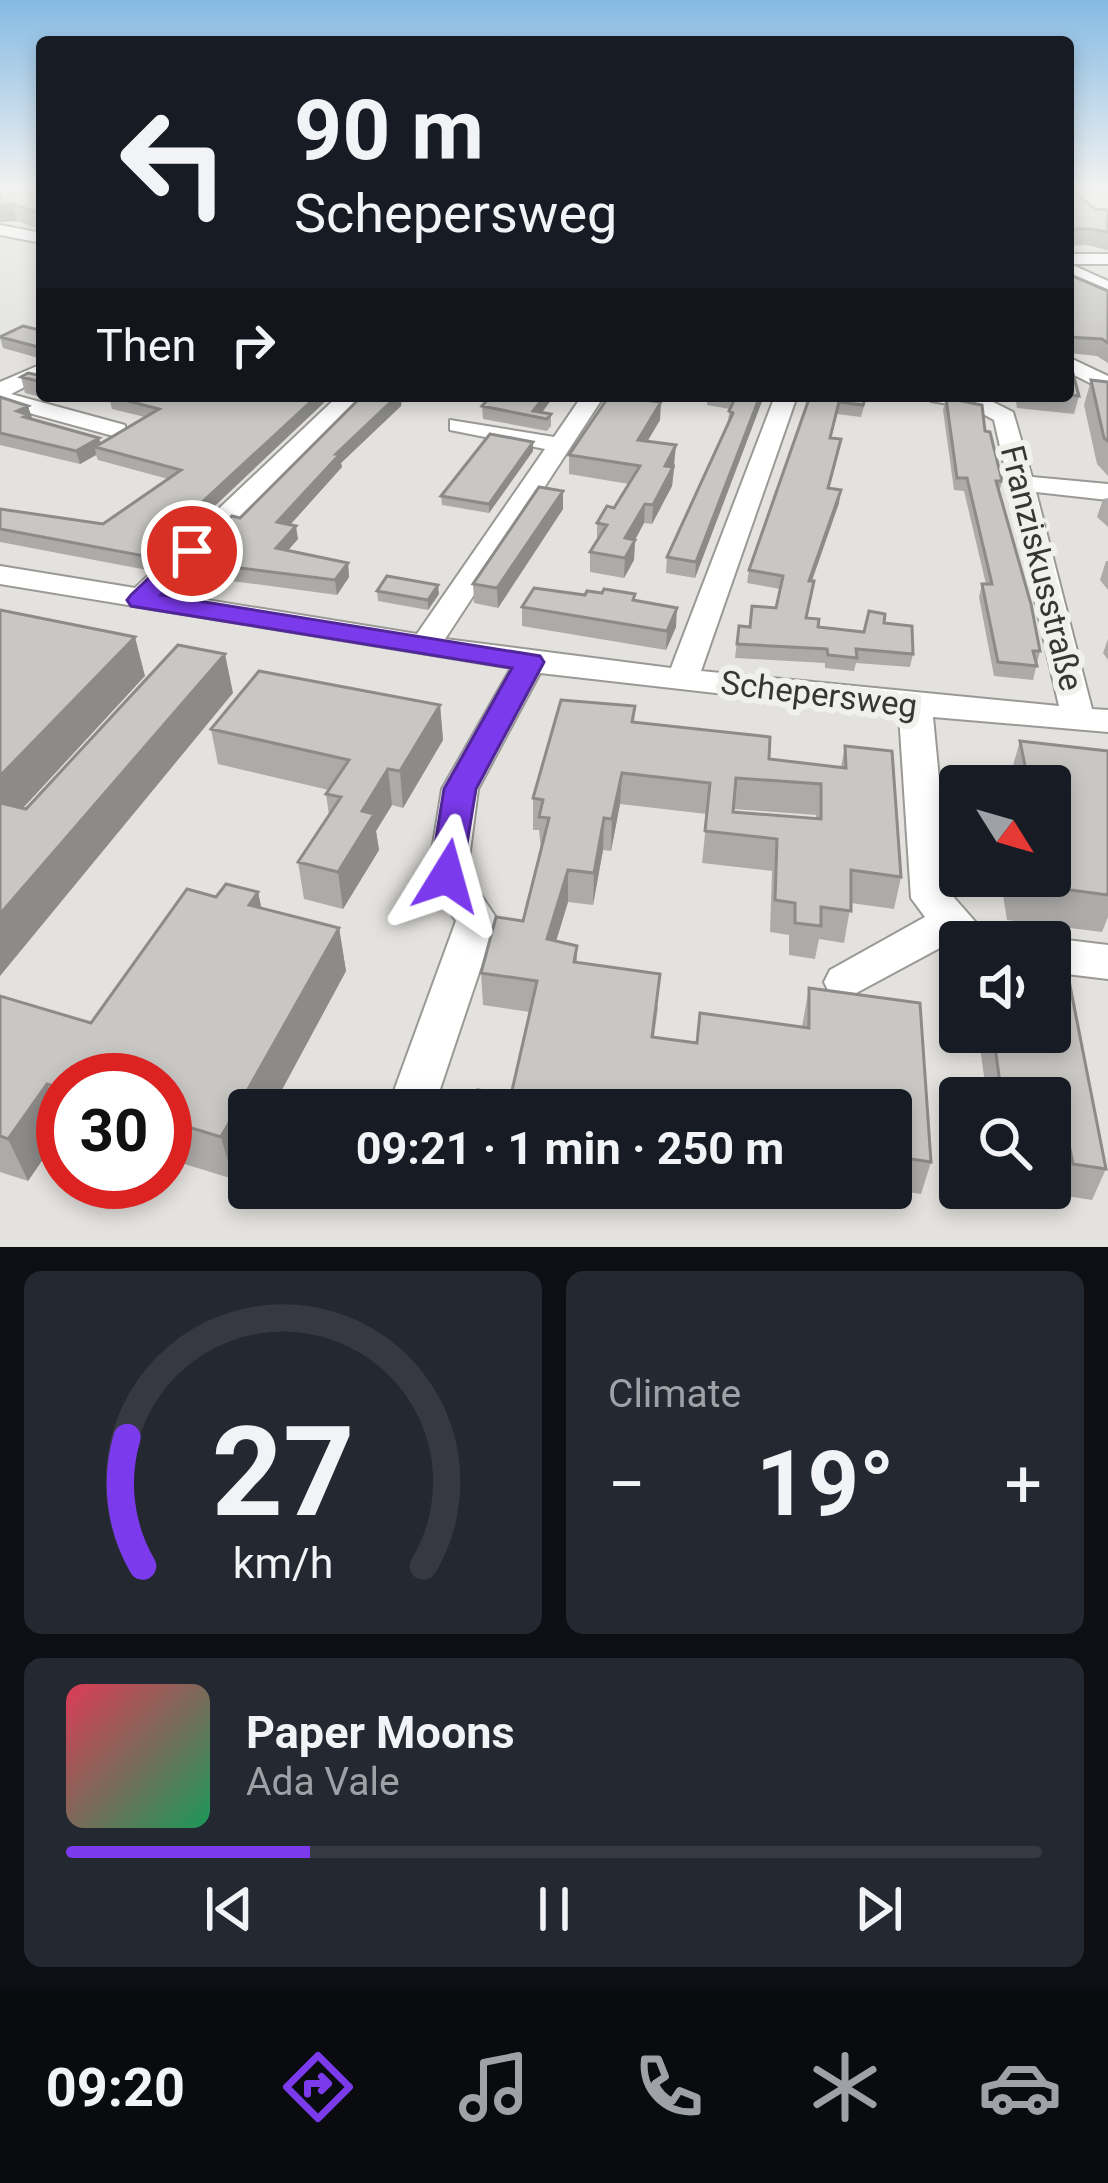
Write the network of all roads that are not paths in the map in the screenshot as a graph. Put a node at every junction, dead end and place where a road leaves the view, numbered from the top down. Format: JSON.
{"nodes":[{"id":1,"x":1074,"y":259,"type":"edge"},
{"id":2,"x":1108,"y":259,"type":"edge"},
{"id":3,"x":1074,"y":273,"type":"edge"},
{"id":4,"x":1074,"y":282,"type":"edge"},
{"id":5,"x":1108,"y":289,"type":"edge"},
{"id":6,"x":1108,"y":298,"type":"edge"},
{"id":7,"x":0,"y":365,"type":"edge"},
{"id":8,"x":1074,"y":366,"type":"edge"},
{"id":9,"x":36,"y":372,"type":"edge"},
{"id":10,"x":36,"y":373,"type":"edge"},
{"id":11,"x":1108,"y":385,"type":"edge"},
{"id":12,"x":0,"y":395,"type":"edge"},
{"id":13,"x":345,"y":402,"type":"edge"},
{"id":14,"x":589,"y":402,"type":"edge"},
{"id":15,"x":784,"y":402,"type":"edge"},
{"id":16,"x":978,"y":402,"type":"edge"},
{"id":17,"x":458,"y":425,"type":"dead end"},
{"id":18,"x":117,"y":430,"type":"edge"},
{"id":19,"x":559,"y":445,"type":"junction"},
{"id":20,"x":1022,"y":483,"type":"junction"},
{"id":21,"x":1108,"y":492,"type":"edge"},
{"id":22,"x":0,"y":574,"type":"edge"},
{"id":23,"x":140,"y":600,"type":"junction"},
{"id":24,"x":426,"y":644,"type":"junction"},
{"id":25,"x":530,"y":662,"type":"junction"},
{"id":26,"x":683,"y":678,"type":"junction"},
{"id":27,"x":915,"y":706,"type":"junction"},
{"id":28,"x":1093,"y":720,"type":"edge"},
{"id":29,"x":953,"y":921,"type":"edge"},
{"id":30,"x":939,"y":941,"type":"edge"},
{"id":31,"x":1071,"y":958,"type":"edge"},
{"id":32,"x":1108,"y":962,"type":"edge"},
{"id":33,"x":845,"y":982,"type":"dead end"},
{"id":34,"x":417,"y":1089,"type":"edge"}],
"edges":[{"from":1,"to":2,"type":"street"},
{"from":3,"to":5,"type":"main road"},
{"from":4,"to":6,"type":"main road"},
{"from":7,"to":9,"type":"street"},
{"from":8,"to":11,"type":"street"},
{"from":10,"to":12,"type":"street"},
{"from":12,"to":18,"type":"street"},
{"from":13,"to":23,"type":"street"},
{"from":14,"to":19,"type":"street"},
{"from":15,"to":26,"type":"street"},
{"from":16,"to":20,"type":"street","name":"Franziskusstraße"},
{"from":17,"to":19,"type":"street"},
{"from":19,"to":24,"type":"street"},
{"from":20,"to":21,"type":"street"},
{"from":20,"to":28,"type":"street","name":"Franziskusstraße"},
{"from":22,"to":23,"type":"street","name":"Schepersweg"},
{"from":23,"to":24,"type":"street","name":"Schepersweg"},
{"from":24,"to":25,"type":"street","name":"Schepersweg"},
{"from":25,"to":26,"type":"street","name":"Schepersweg"},
{"from":25,"to":34,"type":"street"},
{"from":26,"to":27,"type":"street","name":"Schepersweg"},
{"from":27,"to":28,"type":"street","name":"Schepersweg"},
{"from":27,"to":29,"type":"street"},
{"from":30,"to":33,"type":"street"},
{"from":31,"to":32,"type":"street"}]}
